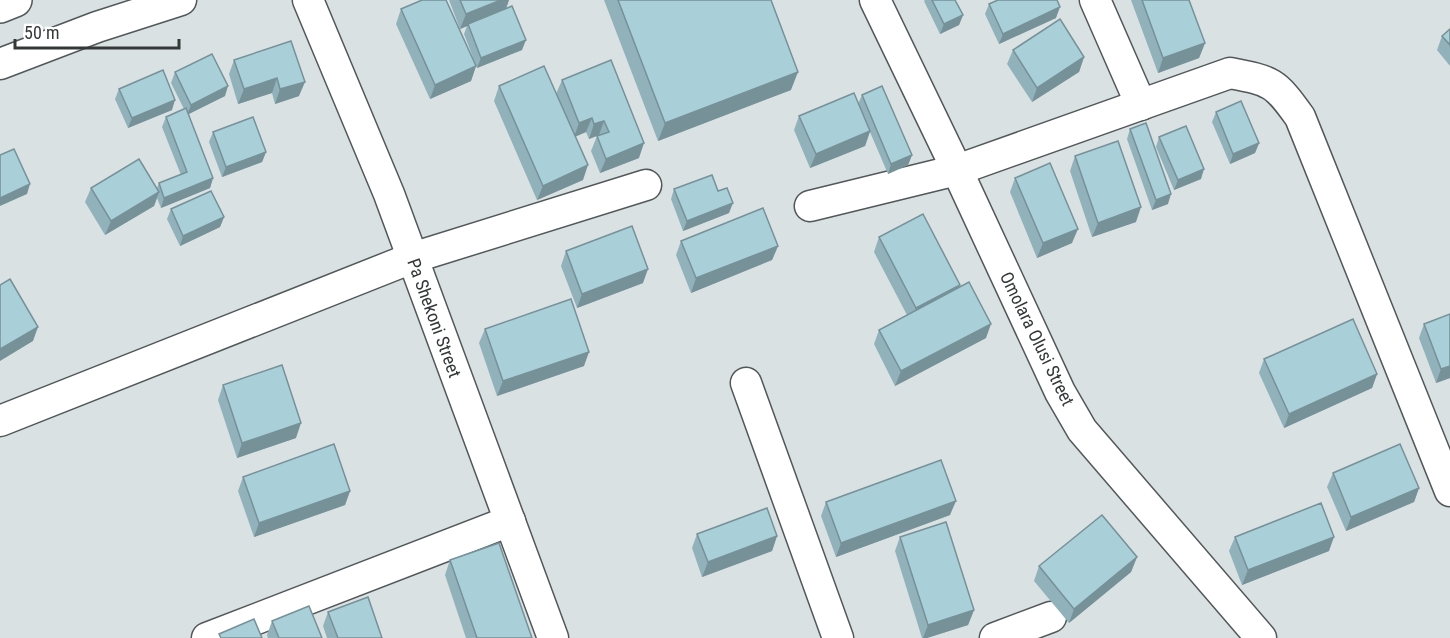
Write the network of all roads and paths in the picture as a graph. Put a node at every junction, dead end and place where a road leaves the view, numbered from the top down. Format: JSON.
{"nodes":[{"id":1,"x":15,"y":0,"type":"edge"},
{"id":2,"x":181,"y":0,"type":"edge"},
{"id":3,"x":308,"y":0,"type":"edge"},
{"id":4,"x":875,"y":0,"type":"edge"},
{"id":5,"x":1095,"y":0,"type":"edge"},
{"id":6,"x":0,"y":6,"type":"edge"},
{"id":7,"x":0,"y":64,"type":"edge"},
{"id":8,"x":1141,"y":105,"type":"junction"},
{"id":9,"x":957,"y":170,"type":"junction"},
{"id":10,"x":646,"y":185,"type":"dead end"},
{"id":11,"x":810,"y":206,"type":"dead end"},
{"id":12,"x":412,"y":258,"type":"junction"},
{"id":13,"x":746,"y":383,"type":"dead end"},
{"id":14,"x":0,"y":421,"type":"edge"},
{"id":15,"x":1450,"y":491,"type":"edge"},
{"id":16,"x":510,"y":520,"type":"junction"},
{"id":17,"x":1051,"y":617,"type":"dead end"},
{"id":18,"x":207,"y":638,"type":"edge"},
{"id":19,"x":553,"y":638,"type":"edge"},
{"id":20,"x":838,"y":638,"type":"edge"},
{"id":21,"x":995,"y":638,"type":"edge"},
{"id":22,"x":1261,"y":638,"type":"edge"}],
"edges":[{"from":1,"to":6,"type":"highway"},
{"from":2,"to":7,"type":"street"},
{"from":3,"to":12,"type":"street","name":"Pa Shekoni Street"},
{"from":4,"to":9,"type":"street","name":"Omolara Olusi Street"},
{"from":5,"to":8,"type":"street"},
{"from":8,"to":9,"type":"street"},
{"from":8,"to":15,"type":"street"},
{"from":9,"to":11,"type":"street"},
{"from":9,"to":22,"type":"street","name":"Omolara Olusi Street"},
{"from":10,"to":12,"type":"street"},
{"from":12,"to":14,"type":"street"},
{"from":12,"to":16,"type":"street","name":"Pa Shekoni Street"},
{"from":13,"to":20,"type":"street"},
{"from":16,"to":18,"type":"street"},
{"from":16,"to":19,"type":"street","name":"Pa Shekoni Street"},
{"from":17,"to":21,"type":"street"}]}
